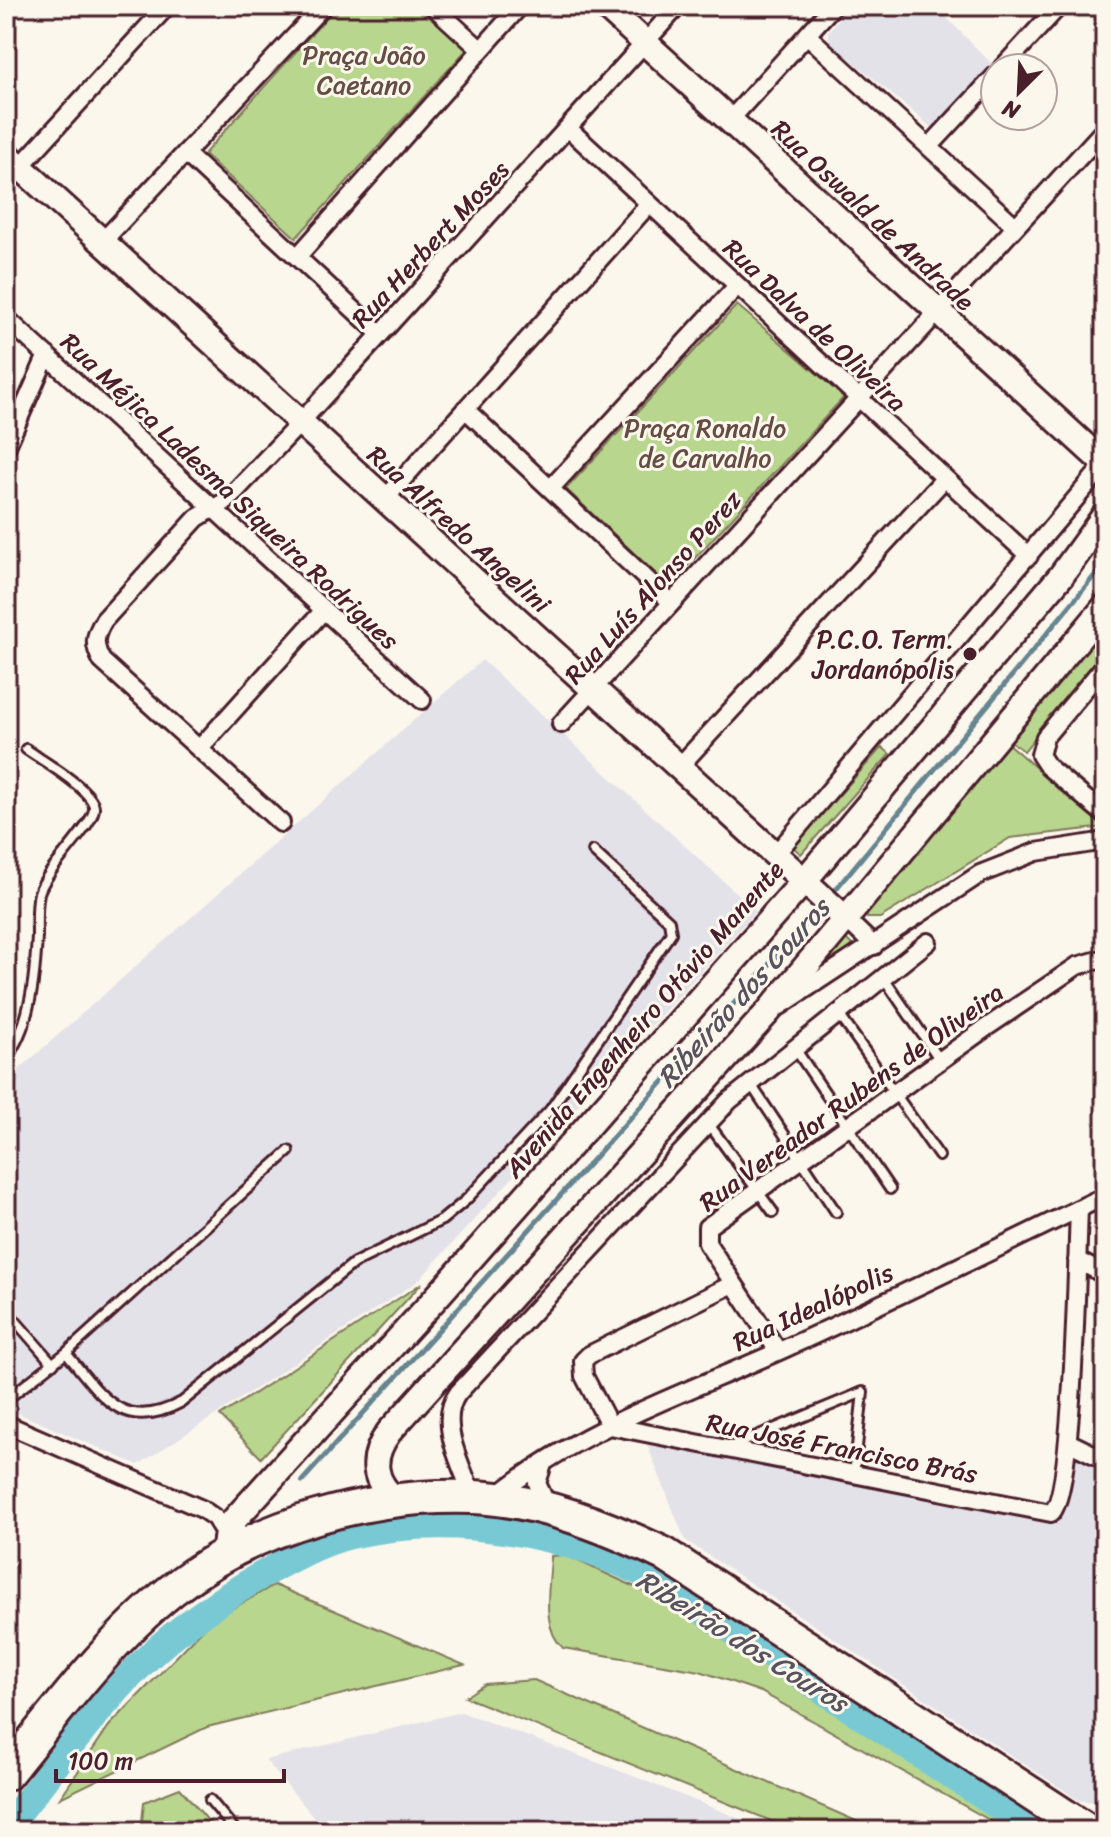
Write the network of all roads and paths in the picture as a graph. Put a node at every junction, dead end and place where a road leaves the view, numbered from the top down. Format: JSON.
{"nodes":[{"id":1,"x":167,"y":6,"type":"edge"},
{"id":2,"x":323,"y":6,"type":"edge"},
{"id":3,"x":433,"y":6,"type":"edge"},
{"id":4,"x":520,"y":6,"type":"edge"},
{"id":5,"x":605,"y":6,"type":"edge"},
{"id":6,"x":678,"y":6,"type":"edge"},
{"id":7,"x":833,"y":6,"type":"edge"},
{"id":8,"x":1059,"y":6,"type":"edge"},
{"id":9,"x":807,"y":35,"type":"junction"},
{"id":10,"x":645,"y":42,"type":"junction"},
{"id":11,"x":481,"y":50,"type":"junction"},
{"id":12,"x":1017,"y":52,"type":"edge"},
{"id":13,"x":979,"y":93,"type":"edge"},
{"id":14,"x":730,"y":120,"type":"junction"},
{"id":15,"x":569,"y":129,"type":"junction"},
{"id":16,"x":1105,"y":129,"type":"edge"},
{"id":17,"x":929,"y":147,"type":"junction"},
{"id":18,"x":185,"y":153,"type":"junction"},
{"id":19,"x":13,"y":161,"type":"edge"},
{"id":20,"x":649,"y":204,"type":"junction"},
{"id":21,"x":1015,"y":226,"type":"junction"},
{"id":22,"x":102,"y":242,"type":"junction"},
{"id":23,"x":298,"y":256,"type":"junction"},
{"id":24,"x":737,"y":286,"type":"junction"},
{"id":25,"x":937,"y":313,"type":"junction"},
{"id":26,"x":6,"y":318,"type":"edge"},
{"id":27,"x":380,"y":334,"type":"junction"},
{"id":28,"x":47,"y":355,"type":"junction"},
{"id":29,"x":858,"y":398,"type":"junction"},
{"id":30,"x":465,"y":409,"type":"junction"},
{"id":31,"x":300,"y":423,"type":"junction"},
{"id":32,"x":6,"y":448,"type":"edge"},
{"id":33,"x":1105,"y":464,"type":"edge"},
{"id":34,"x":945,"y":478,"type":"junction"},
{"id":35,"x":551,"y":488,"type":"junction"},
{"id":36,"x":385,"y":499,"type":"junction"},
{"id":37,"x":212,"y":509,"type":"junction"},
{"id":38,"x":1105,"y":515,"type":"edge"},
{"id":39,"x":1029,"y":556,"type":"junction"},
{"id":40,"x":671,"y":602,"type":"junction"},
{"id":41,"x":1105,"y":607,"type":"edge"},
{"id":42,"x":324,"y":610,"type":"junction"},
{"id":43,"x":1105,"y":665,"type":"edge"},
{"id":44,"x":592,"y":689,"type":"junction"},
{"id":45,"x":422,"y":700,"type":"dead end"},
{"id":46,"x":561,"y":724,"type":"dead end"},
{"id":47,"x":26,"y":749,"type":"dead end"},
{"id":48,"x":199,"y":749,"type":"junction"},
{"id":49,"x":678,"y":768,"type":"junction"},
{"id":50,"x":1105,"y":815,"type":"edge"},
{"id":51,"x":281,"y":823,"type":"dead end"},
{"id":52,"x":1105,"y":841,"type":"edge"},
{"id":53,"x":593,"y":851,"type":"dead end"},
{"id":54,"x":775,"y":855,"type":"junction"},
{"id":55,"x":809,"y":886,"type":"junction"},
{"id":56,"x":843,"y":916,"type":"junction"},
{"id":57,"x":928,"y":942,"type":"dead end"},
{"id":58,"x":874,"y":946,"type":"junction"},
{"id":59,"x":1105,"y":958,"type":"edge"},
{"id":60,"x":883,"y":977,"type":"junction"},
{"id":61,"x":768,"y":1012,"type":"junction"},
{"id":62,"x":838,"y":1012,"type":"junction"},
{"id":63,"x":794,"y":1047,"type":"junction"},
{"id":64,"x":6,"y":1058,"type":"edge"},
{"id":65,"x":940,"y":1060,"type":"junction"},
{"id":66,"x":750,"y":1082,"type":"junction"},
{"id":67,"x":895,"y":1094,"type":"junction"},
{"id":68,"x":708,"y":1123,"type":"junction"},
{"id":69,"x":848,"y":1127,"type":"junction"},
{"id":70,"x":289,"y":1151,"type":"dead end"},
{"id":71,"x":939,"y":1156,"type":"dead end"},
{"id":72,"x":801,"y":1160,"type":"junction"},
{"id":73,"x":890,"y":1189,"type":"dead end"},
{"id":74,"x":758,"y":1190,"type":"junction"},
{"id":75,"x":1105,"y":1196,"type":"edge"},
{"id":76,"x":1079,"y":1209,"type":"junction"},
{"id":77,"x":773,"y":1212,"type":"dead end"},
{"id":78,"x":836,"y":1212,"type":"dead end"},
{"id":79,"x":1077,"y":1260,"type":"junction"},
{"id":80,"x":1105,"y":1275,"type":"edge"},
{"id":81,"x":733,"y":1284,"type":"junction"},
{"id":82,"x":6,"y":1310,"type":"edge"},
{"id":83,"x":778,"y":1351,"type":"junction"},
{"id":84,"x":66,"y":1353,"type":"junction"},
{"id":85,"x":53,"y":1364,"type":"junction"},
{"id":86,"x":6,"y":1400,"type":"edge"},
{"id":87,"x":6,"y":1424,"type":"edge"},
{"id":88,"x":610,"y":1426,"type":"junction"},
{"id":89,"x":1068,"y":1442,"type":"junction"},
{"id":90,"x":726,"y":1449,"type":"junction"},
{"id":91,"x":1105,"y":1460,"type":"edge"},
{"id":92,"x":543,"y":1464,"type":"junction"},
{"id":93,"x":854,"y":1475,"type":"junction"},
{"id":94,"x":483,"y":1498,"type":"junction"},
{"id":95,"x":397,"y":1501,"type":"junction"},
{"id":96,"x":552,"y":1512,"type":"junction"},
{"id":97,"x":225,"y":1546,"type":"junction"},
{"id":98,"x":9,"y":1766,"type":"edge"},
{"id":99,"x":210,"y":1800,"type":"dead end"},
{"id":100,"x":1105,"y":1817,"type":"edge"},
{"id":101,"x":236,"y":1831,"type":"edge"},
{"id":102,"x":1088,"y":1831,"type":"edge"}],
"edges":[{"from":1,"to":19,"type":"street"},
{"from":2,"to":18,"type":"street"},
{"from":3,"to":11,"type":"street"},
{"from":4,"to":11,"type":"street"},
{"from":5,"to":10,"type":"main road","name":"Rua Oswald de Andrade"},
{"from":6,"to":10,"type":"street","name":"Rua Herbert Moses"},
{"from":7,"to":9,"type":"street"},
{"from":8,"to":12,"type":"street"},
{"from":9,"to":14,"type":"street"},
{"from":9,"to":17,"type":"street"},
{"from":10,"to":14,"type":"main road","name":"Rua Oswald de Andrade"},
{"from":10,"to":15,"type":"street","name":"Rua Herbert Moses"},
{"from":11,"to":23,"type":"street"},
{"from":13,"to":17,"type":"street"},
{"from":14,"to":25,"type":"main road","name":"Rua Oswald de Andrade"},
{"from":15,"to":20,"type":"street","name":"Rua Dalva de Oliveira"},
{"from":15,"to":27,"type":"street","name":"Rua Herbert Moses"},
{"from":16,"to":21,"type":"street","name":"Rua Luís Alonso Perez"},
{"from":17,"to":21,"type":"street"},
{"from":18,"to":22,"type":"street"},
{"from":18,"to":23,"type":"street"},
{"from":19,"to":22,"type":"main road","name":"Rua Alfredo Angelini"},
{"from":20,"to":24,"type":"street","name":"Rua Dalva de Oliveira"},
{"from":20,"to":30,"type":"street"},
{"from":21,"to":25,"type":"street","name":"Rua Luís Alonso Perez"},
{"from":22,"to":31,"type":"main road","name":"Rua Alfredo Angelini"},
{"from":23,"to":27,"type":"street"},
{"from":24,"to":29,"type":"street","name":"Rua Dalva de Oliveira"},
{"from":24,"to":35,"type":"street"},
{"from":25,"to":29,"type":"street","name":"Rua Luís Alonso Perez"},
{"from":25,"to":33,"type":"main road","name":"Rua Oswald de Andrade"},
{"from":26,"to":28,"type":"street","name":"Rua Méjica Ladesma Siqueira Rodrigues"},
{"from":27,"to":31,"type":"street","name":"Rua Herbert Moses"},
{"from":28,"to":32,"type":"street"},
{"from":28,"to":37,"type":"street","name":"Rua Méjica Ladesma Siqueira Rodrigues"},
{"from":29,"to":34,"type":"street","name":"Rua Dalva de Oliveira"},
{"from":29,"to":40,"type":"street","name":"Rua Luís Alonso Perez"},
{"from":30,"to":35,"type":"street"},
{"from":30,"to":36,"type":"street"},
{"from":31,"to":36,"type":"main road","name":"Rua Alfredo Angelini"},
{"from":31,"to":37,"type":"street","name":"Rua Herbert Moses"},
{"from":33,"to":39,"type":"street"},
{"from":34,"to":39,"type":"street","name":"Rua Dalva de Oliveira"},
{"from":34,"to":49,"type":"street"},
{"from":35,"to":40,"type":"street"},
{"from":36,"to":44,"type":"main road","name":"Rua Alfredo Angelini"},
{"from":37,"to":42,"type":"street","name":"Rua Méjica Ladesma Siqueira Rodrigues"},
{"from":37,"to":48,"type":"street","name":"Rua Herbert Moses"},
{"from":38,"to":55,"type":"main road","name":"Avenida Engenheiro Otávio Manente"},
{"from":39,"to":54,"type":"street"},
{"from":40,"to":44,"type":"street","name":"Rua Luís Alonso Perez"},
{"from":41,"to":56,"type":"main road"},
{"from":42,"to":45,"type":"street","name":"Rua Méjica Ladesma Siqueira Rodrigues"},
{"from":42,"to":48,"type":"street"},
{"from":43,"to":50,"type":"street"},
{"from":44,"to":46,"type":"street","name":"Rua Luís Alonso Perez"},
{"from":44,"to":49,"type":"main road","name":"Rua Alfredo Angelini"},
{"from":47,"to":64,"type":"lane"},
{"from":48,"to":51,"type":"street"},
{"from":49,"to":54,"type":"main road","name":"Rua Alfredo Angelini"},
{"from":52,"to":58,"type":"street"},
{"from":53,"to":84,"type":"lane"},
{"from":54,"to":55,"type":"main road","name":"Rua Alfredo Angelini"},
{"from":55,"to":56,"type":"main road","name":"Rua Alfredo Angelini"},
{"from":55,"to":97,"type":"main road","name":"Avenida Engenheiro Otávio Manente"},
{"from":56,"to":58,"type":"street","name":"Rua Alfredo Angelini"},
{"from":56,"to":61,"type":"main road"},
{"from":57,"to":60,"type":"street"},
{"from":58,"to":61,"type":"street"},
{"from":59,"to":65,"type":"street","name":"Rua Vereador Rubens de Oliveira"},
{"from":60,"to":62,"type":"street"},
{"from":60,"to":65,"type":"lane"},
{"from":61,"to":95,"type":"main road"},
{"from":62,"to":63,"type":"street"},
{"from":62,"to":67,"type":"lane"},
{"from":63,"to":66,"type":"street"},
{"from":63,"to":69,"type":"lane"},
{"from":65,"to":67,"type":"street","name":"Rua Vereador Rubens de Oliveira"},
{"from":66,"to":68,"type":"street"},
{"from":66,"to":72,"type":"lane"},
{"from":67,"to":69,"type":"street","name":"Rua Vereador Rubens de Oliveira"},
{"from":67,"to":71,"type":"lane"},
{"from":68,"to":74,"type":"lane"},
{"from":68,"to":94,"type":"street"},
{"from":69,"to":72,"type":"street","name":"Rua Vereador Rubens de Oliveira"},
{"from":69,"to":73,"type":"lane"},
{"from":70,"to":84,"type":"lane"},
{"from":72,"to":74,"type":"street","name":"Rua Vereador Rubens de Oliveira"},
{"from":72,"to":78,"type":"lane"},
{"from":74,"to":77,"type":"lane"},
{"from":74,"to":81,"type":"street","name":"Rua Vereador Rubens de Oliveira"},
{"from":75,"to":76,"type":"street","name":"Rua Idealópolis"},
{"from":76,"to":79,"type":"street"},
{"from":76,"to":83,"type":"street","name":"Rua Idealópolis"},
{"from":79,"to":80,"type":"street"},
{"from":79,"to":89,"type":"street"},
{"from":81,"to":83,"type":"street","name":"Rua Vereador Rubens de Oliveira"},
{"from":81,"to":88,"type":"street"},
{"from":82,"to":85,"type":"lane"},
{"from":83,"to":88,"type":"street","name":"Rua Idealópolis"},
{"from":84,"to":85,"type":"lane"},
{"from":85,"to":86,"type":"lane"},
{"from":87,"to":97,"type":"street"},
{"from":88,"to":90,"type":"street","name":"Rua José Francisco Brás"},
{"from":88,"to":92,"type":"street","name":"Rua Idealópolis"},
{"from":89,"to":91,"type":"street"},
{"from":89,"to":93,"type":"street","name":"Rua José Francisco Brás"},
{"from":90,"to":93,"type":"street","name":"Rua José Francisco Brás"},
{"from":90,"to":93,"type":"lane"},
{"from":92,"to":94,"type":"street","name":"Rua Idealópolis"},
{"from":92,"to":96,"type":"street"},
{"from":94,"to":95,"type":"highway"},
{"from":94,"to":96,"type":"highway"},
{"from":95,"to":97,"type":"highway"},
{"from":96,"to":102,"type":"highway"},
{"from":97,"to":98,"type":"highway"},
{"from":99,"to":101,"type":"lane"},
{"from":100,"to":102,"type":"main road"}]}
